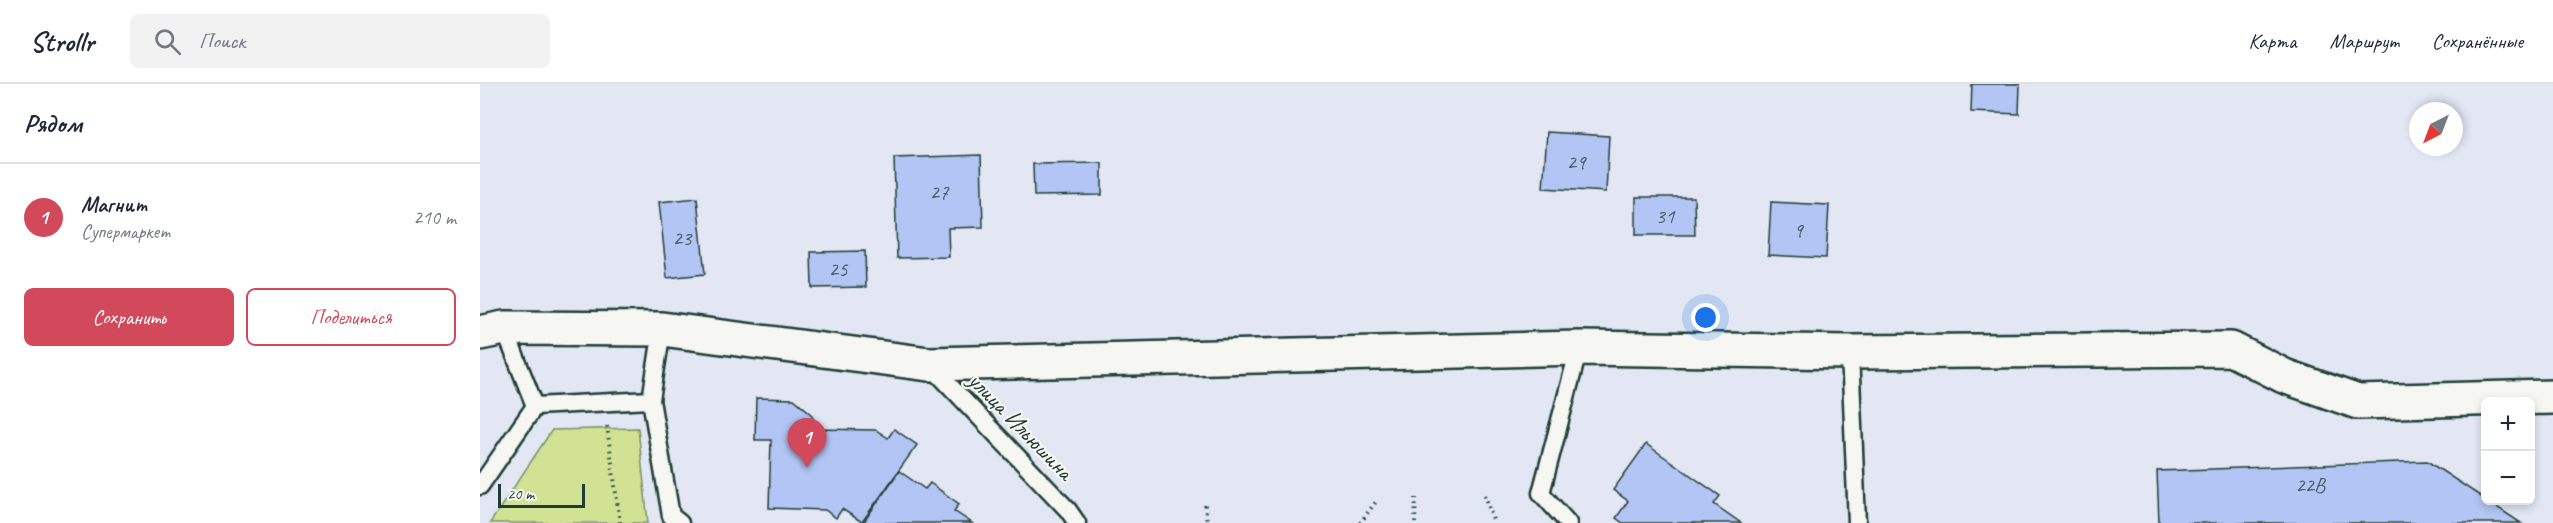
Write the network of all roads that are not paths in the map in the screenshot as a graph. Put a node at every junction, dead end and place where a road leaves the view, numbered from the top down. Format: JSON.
{"nodes":[{"id":1,"x":662,"y":329,"type":"junction"},
{"id":2,"x":492,"y":331,"type":"edge"},
{"id":3,"x":1579,"y":348,"type":"junction"},
{"id":4,"x":1850,"y":351,"type":"junction"},
{"id":5,"x":929,"y":364,"type":"junction"},
{"id":6,"x":2553,"y":397,"type":"edge"},
{"id":7,"x":651,"y":400,"type":"junction"},
{"id":8,"x":535,"y":406,"type":"junction"},
{"id":9,"x":480,"y":486,"type":"edge"},
{"id":10,"x":680,"y":523,"type":"edge"},
{"id":11,"x":1077,"y":523,"type":"edge"},
{"id":12,"x":1568,"y":523,"type":"edge"},
{"id":13,"x":1857,"y":523,"type":"edge"}],
"edges":[{"from":1,"to":2,"type":"street"},
{"from":1,"to":5,"type":"street"},
{"from":1,"to":7,"type":"lane"},
{"from":2,"to":8,"type":"lane"},
{"from":3,"to":4,"type":"street"},
{"from":3,"to":5,"type":"street"},
{"from":3,"to":12,"type":"lane"},
{"from":4,"to":6,"type":"street"},
{"from":4,"to":13,"type":"lane"},
{"from":5,"to":11,"type":"lane","name":"улица Ильюшина"},
{"from":7,"to":8,"type":"lane"},
{"from":7,"to":10,"type":"lane"},
{"from":8,"to":9,"type":"lane"}]}
